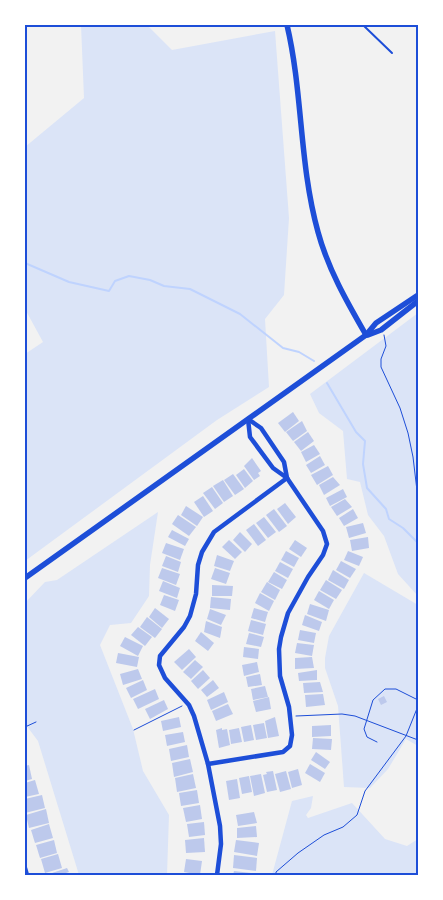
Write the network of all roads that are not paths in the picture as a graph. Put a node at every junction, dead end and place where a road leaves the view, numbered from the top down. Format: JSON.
{"nodes":[{"id":1,"x":287,"y":25,"type":"edge"},
{"id":2,"x":362,"y":25,"type":"edge"},
{"id":3,"x":392,"y":53,"type":"dead end"},
{"id":4,"x":418,"y":295,"type":"edge"},
{"id":5,"x":418,"y":301,"type":"edge"},
{"id":6,"x":366,"y":335,"type":"junction"},
{"id":7,"x":248,"y":419,"type":"junction"},
{"id":8,"x":287,"y":478,"type":"junction"},
{"id":9,"x":25,"y":578,"type":"edge"},
{"id":10,"x":208,"y":764,"type":"junction"},
{"id":11,"x":25,"y":868,"type":"edge"},
{"id":12,"x":27,"y":875,"type":"edge"},
{"id":13,"x":217,"y":875,"type":"edge"}],
"edges":[{"from":1,"to":6,"type":"street"},
{"from":2,"to":3,"type":"lane"},
{"from":4,"to":6,"type":"street"},
{"from":5,"to":6,"type":"street"},
{"from":6,"to":7,"type":"street"},
{"from":7,"to":8,"type":"street"},
{"from":7,"to":8,"type":"street"},
{"from":7,"to":9,"type":"street"},
{"from":8,"to":10,"type":"street"},
{"from":8,"to":10,"type":"street"},
{"from":10,"to":13,"type":"street"},
{"from":11,"to":12,"type":"street"}]}
